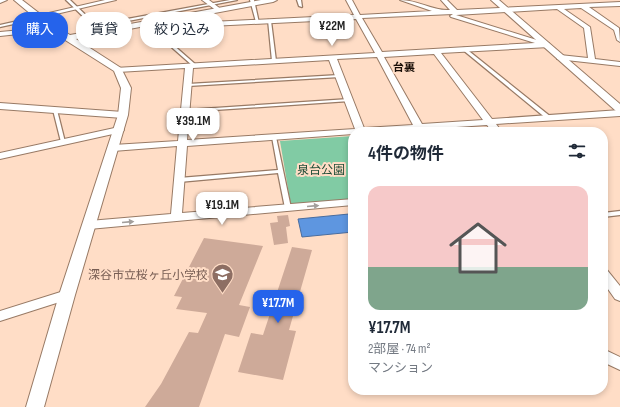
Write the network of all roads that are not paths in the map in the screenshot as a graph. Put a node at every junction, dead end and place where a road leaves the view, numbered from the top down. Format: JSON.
{"nodes":[{"id":1,"x":4,"y":0,"type":"edge"},
{"id":2,"x":18,"y":0,"type":"edge"},
{"id":3,"x":68,"y":0,"type":"edge"},
{"id":4,"x":113,"y":0,"type":"edge"},
{"id":5,"x":205,"y":0,"type":"edge"},
{"id":6,"x":236,"y":0,"type":"edge"},
{"id":7,"x":273,"y":0,"type":"edge"},
{"id":8,"x":299,"y":0,"type":"edge"},
{"id":9,"x":349,"y":0,"type":"edge"},
{"id":10,"x":403,"y":0,"type":"edge"},
{"id":11,"x":444,"y":0,"type":"edge"},
{"id":12,"x":495,"y":0,"type":"edge"},
{"id":13,"x":0,"y":1,"type":"edge"},
{"id":14,"x":252,"y":2,"type":"edge"},
{"id":15,"x":212,"y":4,"type":"junction"},
{"id":16,"x":620,"y":4,"type":"edge"},
{"id":17,"x":607,"y":5,"type":"junction"},
{"id":18,"x":301,"y":6,"type":"dead end"},
{"id":19,"x":583,"y":6,"type":"junction"},
{"id":20,"x":77,"y":8,"type":"junction"},
{"id":21,"x":558,"y":8,"type":"junction"},
{"id":22,"x":167,"y":9,"type":"dead end"},
{"id":23,"x":219,"y":10,"type":"junction"},
{"id":24,"x":507,"y":10,"type":"junction"},
{"id":25,"x":34,"y":12,"type":"edge"},
{"id":26,"x":61,"y":12,"type":"edge"},
{"id":27,"x":81,"y":12,"type":"edge"},
{"id":28,"x":170,"y":12,"type":"joint"},
{"id":29,"x":210,"y":12,"type":"edge"},
{"id":30,"x":445,"y":13,"type":"junction"},
{"id":31,"x":456,"y":13,"type":"junction"},
{"id":32,"x":620,"y":13,"type":"edge"},
{"id":33,"x":358,"y":17,"type":"junction"},
{"id":34,"x":258,"y":22,"type":"junction"},
{"id":35,"x":269,"y":22,"type":"junction"},
{"id":36,"x":12,"y":23,"type":"edge"},
{"id":37,"x":224,"y":24,"type":"edge"},
{"id":38,"x":0,"y":26,"type":"edge"},
{"id":39,"x":12,"y":33,"type":"edge"},
{"id":40,"x":0,"y":34,"type":"edge"},
{"id":41,"x":76,"y":36,"type":"edge"},
{"id":42,"x":69,"y":38,"type":"joint"},
{"id":43,"x":620,"y":40,"type":"edge"},
{"id":44,"x":546,"y":44,"type":"junction"},
{"id":45,"x":173,"y":48,"type":"edge"},
{"id":46,"x":464,"y":49,"type":"junction"},
{"id":47,"x":436,"y":51,"type":"junction"},
{"id":48,"x":379,"y":54,"type":"junction"},
{"id":49,"x":332,"y":57,"type":"junction"},
{"id":50,"x":560,"y":57,"type":"junction"},
{"id":51,"x":274,"y":61,"type":"junction"},
{"id":52,"x":592,"y":61,"type":"junction"},
{"id":53,"x":620,"y":64,"type":"edge"},
{"id":54,"x":191,"y":65,"type":"junction"},
{"id":55,"x":118,"y":70,"type":"junction"},
{"id":56,"x":339,"y":76,"type":"junction"},
{"id":57,"x":188,"y":85,"type":"junction"},
{"id":58,"x":349,"y":100,"type":"junction"},
{"id":59,"x":0,"y":106,"type":"edge"},
{"id":60,"x":620,"y":109,"type":"edge"},
{"id":61,"x":54,"y":110,"type":"junction"},
{"id":62,"x":185,"y":111,"type":"junction"},
{"id":63,"x":620,"y":113,"type":"edge"},
{"id":64,"x":123,"y":115,"type":"junction"},
{"id":65,"x":549,"y":118,"type":"junction"},
{"id":66,"x":490,"y":122,"type":"junction"},
{"id":67,"x":359,"y":127,"type":"edge"},
{"id":68,"x":419,"y":127,"type":"edge"},
{"id":69,"x":440,"y":127,"type":"edge"},
{"id":70,"x":494,"y":127,"type":"edge"},
{"id":71,"x":119,"y":130,"type":"junction"},
{"id":72,"x":348,"y":132,"type":"edge"},
{"id":73,"x":274,"y":136,"type":"junction"},
{"id":74,"x":63,"y":142,"type":"junction"},
{"id":75,"x":182,"y":143,"type":"junction"},
{"id":76,"x":113,"y":148,"type":"junction"},
{"id":77,"x":0,"y":156,"type":"edge"},
{"id":78,"x":281,"y":171,"type":"junction"},
{"id":79,"x":179,"y":180,"type":"junction"},
{"id":80,"x":348,"y":202,"type":"edge"},
{"id":81,"x":288,"y":208,"type":"junction"},
{"id":82,"x":620,"y":213,"type":"edge"},
{"id":83,"x":608,"y":214,"type":"edge"},
{"id":84,"x":176,"y":218,"type":"junction"},
{"id":85,"x":89,"y":225,"type":"junction"},
{"id":86,"x":608,"y":280,"type":"edge"},
{"id":87,"x":67,"y":295,"type":"junction"},
{"id":88,"x":620,"y":296,"type":"edge"},
{"id":89,"x":0,"y":316,"type":"edge"},
{"id":90,"x":608,"y":358,"type":"edge"},
{"id":91,"x":620,"y":364,"type":"edge"},
{"id":92,"x":35,"y":407,"type":"edge"}],
"edges":[{"from":1,"to":13,"type":"street"},
{"from":2,"to":25,"type":"street"},
{"from":3,"to":20,"type":"lane"},
{"from":4,"to":20,"type":"street"},
{"from":5,"to":15,"type":"street"},
{"from":6,"to":15,"type":"lane"},
{"from":7,"to":14,"type":"street"},
{"from":8,"to":18,"type":"lane"},
{"from":9,"to":33,"type":"street"},
{"from":10,"to":30,"type":"street"},
{"from":11,"to":31,"type":"street"},
{"from":12,"to":24,"type":"street"},
{"from":14,"to":23,"type":"street"},
{"from":14,"to":34,"type":"lane"},
{"from":15,"to":23,"type":"street"},
{"from":15,"to":28,"type":"lane"},
{"from":16,"to":17,"type":"street"},
{"from":17,"to":19,"type":"street"},
{"from":17,"to":32,"type":"street"},
{"from":19,"to":21,"type":"street"},
{"from":19,"to":43,"type":"street"},
{"from":20,"to":26,"type":"street"},
{"from":20,"to":27,"type":"lane"},
{"from":21,"to":24,"type":"street"},
{"from":21,"to":52,"type":"street"},
{"from":22,"to":28,"type":"lane"},
{"from":23,"to":29,"type":"street"},
{"from":24,"to":31,"type":"street"},
{"from":24,"to":44,"type":"street"},
{"from":30,"to":31,"type":"street"},
{"from":30,"to":33,"type":"street"},
{"from":30,"to":44,"type":"street"},
{"from":33,"to":35,"type":"street"},
{"from":33,"to":48,"type":"street"},
{"from":34,"to":35,"type":"street"},
{"from":34,"to":37,"type":"street"},
{"from":35,"to":51,"type":"lane"},
{"from":36,"to":38,"type":"lane"},
{"from":39,"to":40,"type":"street"},
{"from":41,"to":42,"type":"street"},
{"from":42,"to":55,"type":"street"},
{"from":44,"to":46,"type":"street"},
{"from":44,"to":50,"type":"street"},
{"from":45,"to":54,"type":"lane"},
{"from":46,"to":47,"type":"street"},
{"from":46,"to":65,"type":"lane"},
{"from":47,"to":48,"type":"street"},
{"from":47,"to":66,"type":"street"},
{"from":48,"to":49,"type":"street"},
{"from":48,"to":68,"type":"street"},
{"from":49,"to":51,"type":"street"},
{"from":49,"to":56,"type":"street"},
{"from":50,"to":52,"type":"street"},
{"from":50,"to":60,"type":"street"},
{"from":51,"to":54,"type":"street"},
{"from":52,"to":53,"type":"street"},
{"from":54,"to":55,"type":"street"},
{"from":54,"to":57,"type":"street"},
{"from":55,"to":64,"type":"street"},
{"from":56,"to":57,"type":"lane"},
{"from":56,"to":58,"type":"street"},
{"from":57,"to":62,"type":"street"},
{"from":58,"to":62,"type":"lane"},
{"from":58,"to":67,"type":"street"},
{"from":59,"to":61,"type":"street"},
{"from":61,"to":64,"type":"street"},
{"from":61,"to":74,"type":"lane"},
{"from":62,"to":75,"type":"street"},
{"from":63,"to":65,"type":"street"},
{"from":64,"to":71,"type":"street"},
{"from":65,"to":66,"type":"street"},
{"from":66,"to":69,"type":"street"},
{"from":66,"to":70,"type":"street"},
{"from":71,"to":74,"type":"street"},
{"from":71,"to":76,"type":"street"},
{"from":72,"to":73,"type":"street"},
{"from":73,"to":75,"type":"street"},
{"from":73,"to":78,"type":"lane"},
{"from":74,"to":77,"type":"street"},
{"from":75,"to":76,"type":"street"},
{"from":75,"to":79,"type":"street"},
{"from":76,"to":85,"type":"street"},
{"from":78,"to":79,"type":"lane"},
{"from":78,"to":81,"type":"lane"},
{"from":79,"to":84,"type":"street"},
{"from":81,"to":80,"type":"street","one_way":true},
{"from":81,"to":84,"type":"street"},
{"from":82,"to":83,"type":"lane"},
{"from":85,"to":84,"type":"street","one_way":true},
{"from":85,"to":87,"type":"street"},
{"from":86,"to":88,"type":"street"},
{"from":87,"to":89,"type":"street"},
{"from":87,"to":92,"type":"street"},
{"from":90,"to":91,"type":"street"}]}
